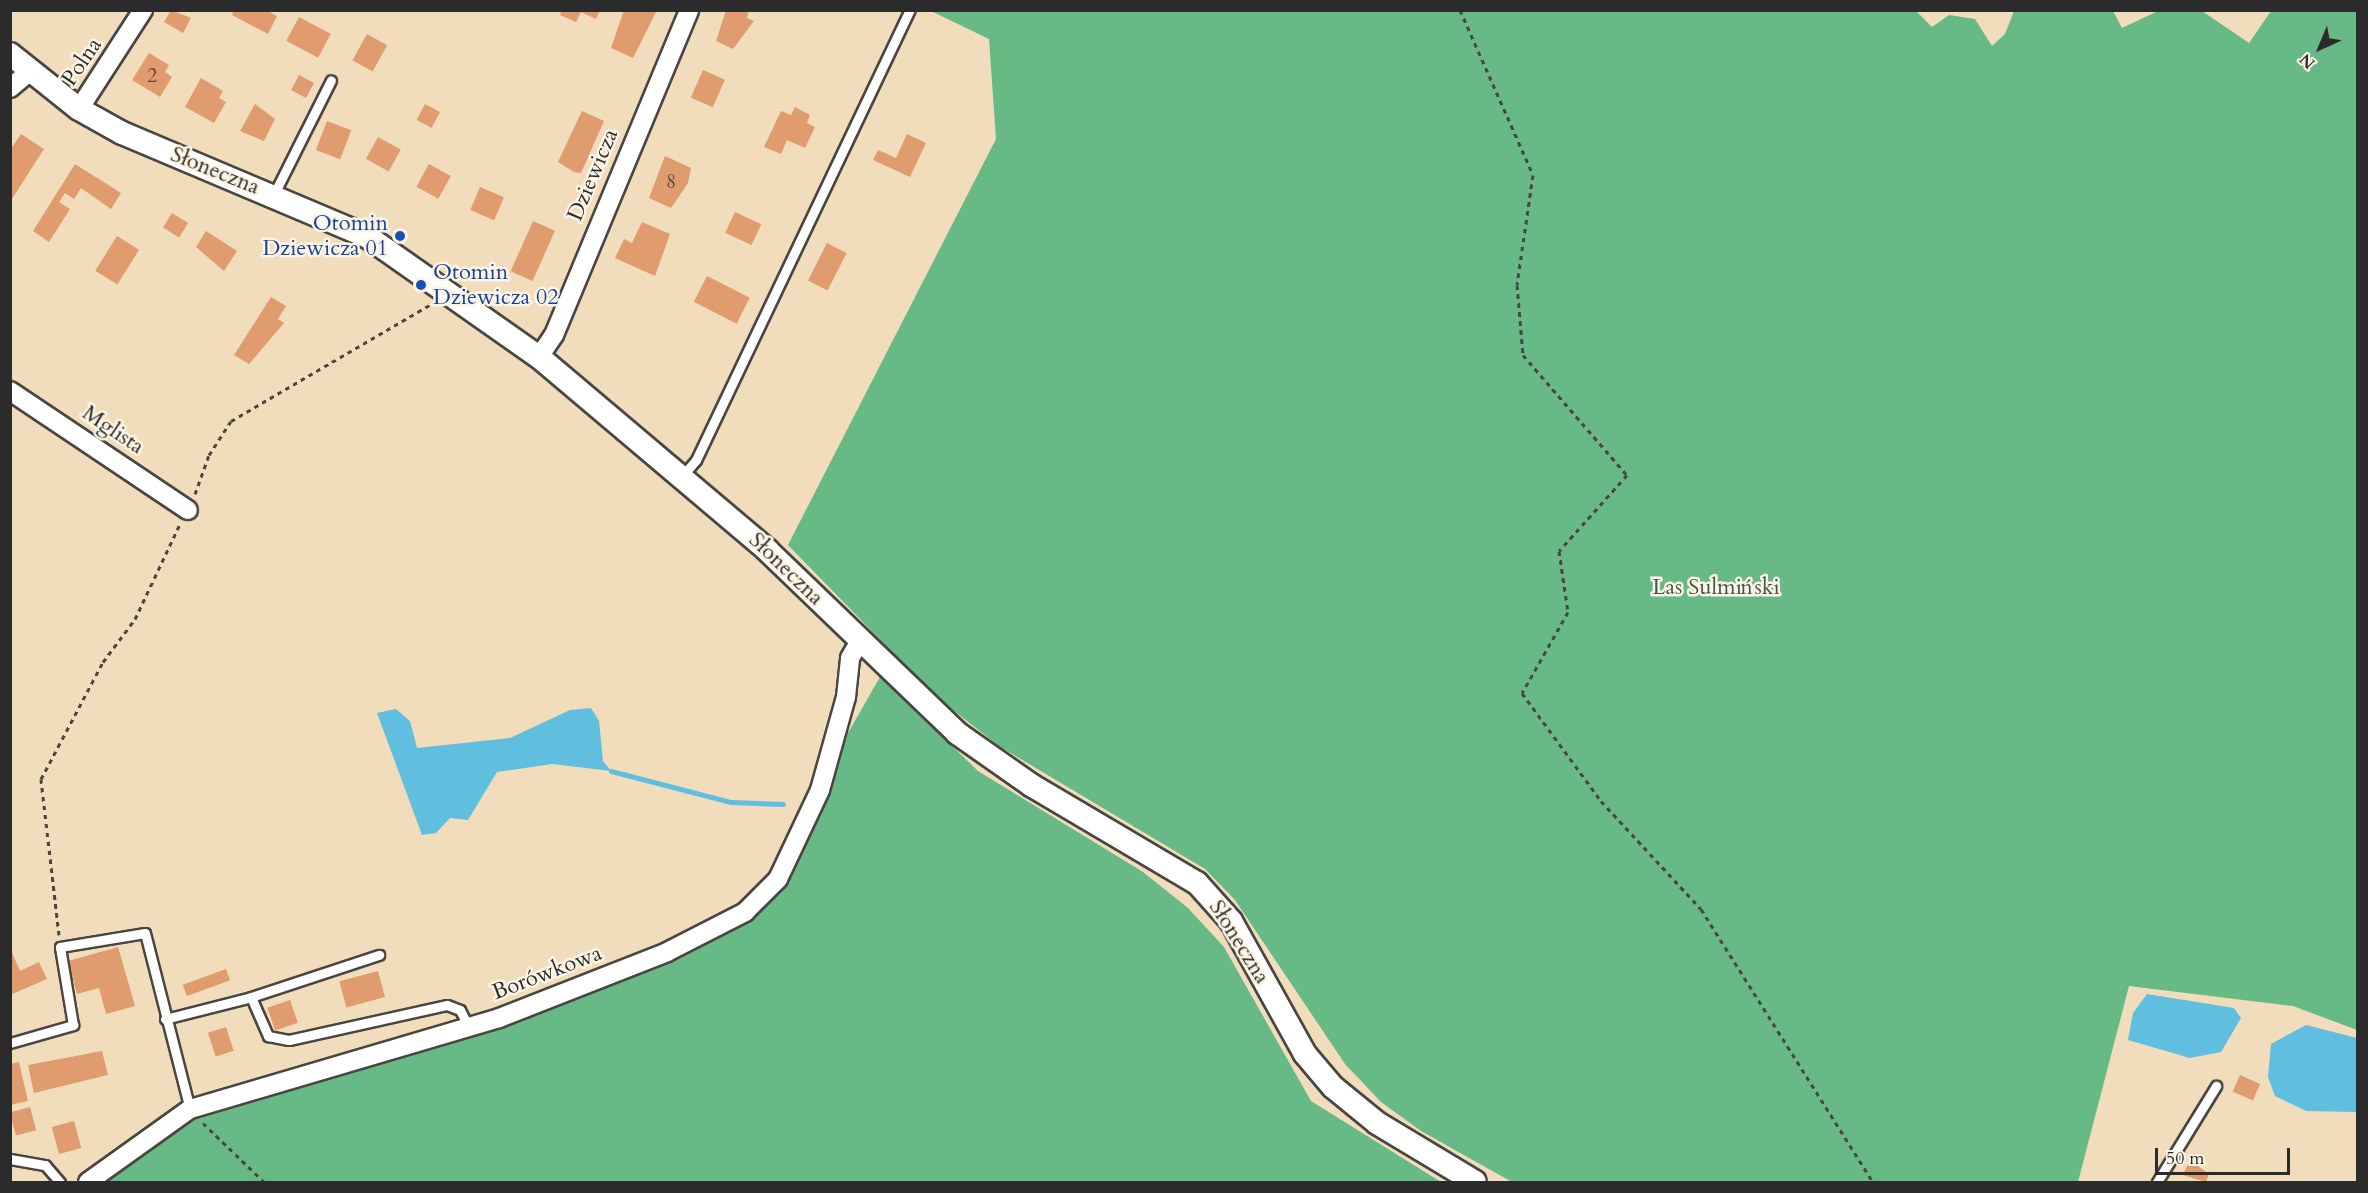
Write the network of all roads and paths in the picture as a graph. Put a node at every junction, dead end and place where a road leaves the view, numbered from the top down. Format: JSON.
{"nodes":[{"id":1,"x":143,"y":10,"type":"edge"},
{"id":2,"x":689,"y":10,"type":"edge"},
{"id":3,"x":910,"y":10,"type":"edge"},
{"id":4,"x":1460,"y":10,"type":"edge"},
{"id":5,"x":10,"y":54,"type":"edge"},
{"id":6,"x":30,"y":71,"type":"junction"},
{"id":7,"x":331,"y":80,"type":"dead end"},
{"id":8,"x":10,"y":88,"type":"edge"},
{"id":9,"x":79,"y":109,"type":"junction"},
{"id":10,"x":274,"y":194,"type":"junction"},
{"id":11,"x":445,"y":287,"type":"junction"},
{"id":12,"x":539,"y":357,"type":"junction"},
{"id":13,"x":10,"y":391,"type":"edge"},
{"id":14,"x":684,"y":475,"type":"junction"},
{"id":15,"x":188,"y":510,"type":"junction"},
{"id":16,"x":860,"y":641,"type":"junction"},
{"id":17,"x":60,"y":947,"type":"junction"},
{"id":18,"x":379,"y":955,"type":"dead end"},
{"id":19,"x":251,"y":997,"type":"junction"},
{"id":20,"x":165,"y":1019,"type":"junction"},
{"id":21,"x":468,"y":1026,"type":"junction"},
{"id":22,"x":10,"y":1043,"type":"edge"},
{"id":23,"x":2216,"y":1086,"type":"dead end"},
{"id":24,"x":190,"y":1109,"type":"junction"},
{"id":25,"x":10,"y":1159,"type":"edge"},
{"id":26,"x":60,"y":1182,"type":"edge"},
{"id":27,"x":88,"y":1182,"type":"edge"},
{"id":28,"x":264,"y":1182,"type":"edge"},
{"id":29,"x":1475,"y":1182,"type":"edge"},
{"id":30,"x":1873,"y":1182,"type":"edge"},
{"id":31,"x":2157,"y":1182,"type":"edge"}],
"edges":[{"from":1,"to":9,"type":"street","name":"Polna"},
{"from":2,"to":12,"type":"street","name":"Dziewicza"},
{"from":3,"to":14,"type":"lane"},
{"from":4,"to":30,"type":"path"},
{"from":5,"to":6,"type":"street","name":"Słoneczna"},
{"from":6,"to":8,"type":"street"},
{"from":6,"to":9,"type":"street","name":"Słoneczna"},
{"from":7,"to":10,"type":"lane"},
{"from":9,"to":10,"type":"street","name":"Słoneczna"},
{"from":10,"to":11,"type":"street","name":"Słoneczna"},
{"from":11,"to":12,"type":"street","name":"Słoneczna"},
{"from":11,"to":15,"type":"path"},
{"from":12,"to":14,"type":"street","name":"Słoneczna"},
{"from":13,"to":15,"type":"street","name":"Mglista"},
{"from":14,"to":16,"type":"street","name":"Słoneczna"},
{"from":15,"to":17,"type":"path"},
{"from":16,"to":21,"type":"street","name":"Borówkowa"},
{"from":16,"to":29,"type":"street","name":"Słoneczna"},
{"from":17,"to":20,"type":"lane"},
{"from":17,"to":22,"type":"lane"},
{"from":18,"to":19,"type":"lane"},
{"from":19,"to":20,"type":"lane"},
{"from":19,"to":21,"type":"lane"},
{"from":20,"to":24,"type":"lane"},
{"from":21,"to":24,"type":"street","name":"Borówkowa"},
{"from":23,"to":31,"type":"lane"},
{"from":24,"to":27,"type":"street","name":"Borówkowa"},
{"from":24,"to":28,"type":"path"},
{"from":25,"to":26,"type":"lane"}]}
